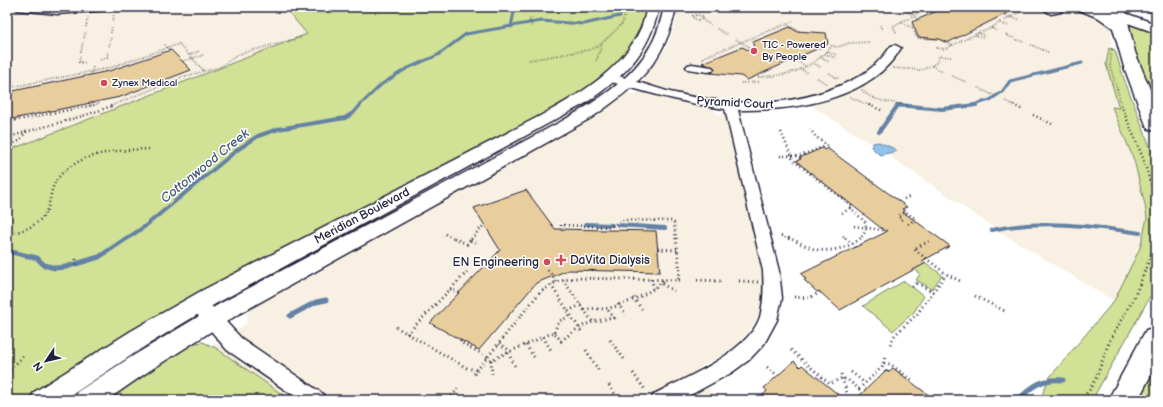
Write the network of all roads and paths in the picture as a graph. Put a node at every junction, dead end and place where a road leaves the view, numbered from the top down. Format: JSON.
{"nodes":[{"id":1,"x":18,"y":7,"type":"edge"},
{"id":2,"x":110,"y":7,"type":"edge"},
{"id":3,"x":624,"y":7,"type":"edge"},
{"id":4,"x":653,"y":7,"type":"edge"},
{"id":5,"x":670,"y":7,"type":"edge"},
{"id":6,"x":931,"y":7,"type":"edge"},
{"id":7,"x":1013,"y":7,"type":"edge"},
{"id":8,"x":1030,"y":7,"type":"edge"},
{"id":9,"x":1084,"y":7,"type":"edge"},
{"id":10,"x":1096,"y":7,"type":"edge"},
{"id":11,"x":918,"y":8,"type":"edge"},
{"id":12,"x":915,"y":9,"type":"dead end"},
{"id":13,"x":926,"y":11,"type":"junction"},
{"id":14,"x":1023,"y":11,"type":"junction"},
{"id":15,"x":907,"y":12,"type":"dead end"},
{"id":16,"x":922,"y":12,"type":"junction"},
{"id":17,"x":1119,"y":13,"type":"edge"},
{"id":18,"x":1004,"y":15,"type":"dead end"},
{"id":19,"x":914,"y":16,"type":"junction"},
{"id":20,"x":1011,"y":17,"type":"junction"},
{"id":21,"x":532,"y":18,"type":"dead end"},
{"id":22,"x":919,"y":19,"type":"dead end"},
{"id":23,"x":702,"y":20,"type":"junction"},
{"id":24,"x":1005,"y":20,"type":"dead end"},
{"id":25,"x":1020,"y":20,"type":"dead end"},
{"id":26,"x":794,"y":21,"type":"dead end"},
{"id":27,"x":1156,"y":21,"type":"edge"},
{"id":28,"x":901,"y":22,"type":"junction"},
{"id":29,"x":786,"y":24,"type":"junction"},
{"id":30,"x":711,"y":25,"type":"dead end"},
{"id":31,"x":880,"y":25,"type":"dead end"},
{"id":32,"x":112,"y":26,"type":"dead end"},
{"id":33,"x":1008,"y":26,"type":"dead end"},
{"id":34,"x":533,"y":27,"type":"dead end"},
{"id":35,"x":988,"y":27,"type":"dead end"},
{"id":36,"x":718,"y":29,"type":"dead end"},
{"id":37,"x":992,"y":29,"type":"junction"},
{"id":38,"x":1156,"y":29,"type":"edge"},
{"id":39,"x":882,"y":30,"type":"dead end"},
{"id":40,"x":86,"y":31,"type":"dead end"},
{"id":41,"x":799,"y":31,"type":"dead end"},
{"id":42,"x":896,"y":32,"type":"dead end"},
{"id":43,"x":998,"y":32,"type":"dead end"},
{"id":44,"x":111,"y":33,"type":"dead end"},
{"id":45,"x":978,"y":33,"type":"junction"},
{"id":46,"x":728,"y":35,"type":"dead end"},
{"id":47,"x":975,"y":35,"type":"junction"},
{"id":48,"x":1006,"y":35,"type":"dead end"},
{"id":49,"x":986,"y":36,"type":"dead end"},
{"id":50,"x":111,"y":37,"type":"dead end"},
{"id":51,"x":302,"y":37,"type":"dead end"},
{"id":52,"x":84,"y":38,"type":"dead end"},
{"id":53,"x":735,"y":38,"type":"dead end"},
{"id":54,"x":984,"y":38,"type":"dead end"},
{"id":55,"x":83,"y":42,"type":"dead end"},
{"id":56,"x":741,"y":42,"type":"junction"},
{"id":57,"x":868,"y":42,"type":"dead end"},
{"id":58,"x":1023,"y":42,"type":"dead end"},
{"id":59,"x":1114,"y":43,"type":"dead end"},
{"id":60,"x":602,"y":44,"type":"junction"},
{"id":61,"x":164,"y":45,"type":"dead end"},
{"id":62,"x":1031,"y":45,"type":"dead end"},
{"id":63,"x":109,"y":46,"type":"dead end"},
{"id":64,"x":952,"y":46,"type":"junction"},
{"id":65,"x":157,"y":47,"type":"dead end"},
{"id":66,"x":749,"y":47,"type":"dead end"},
{"id":67,"x":168,"y":48,"type":"junction"},
{"id":68,"x":895,"y":48,"type":"dead end"},
{"id":69,"x":936,"y":48,"type":"dead end"},
{"id":70,"x":170,"y":50,"type":"dead end"},
{"id":71,"x":146,"y":51,"type":"dead end"},
{"id":72,"x":160,"y":51,"type":"junction"},
{"id":73,"x":199,"y":51,"type":"dead end"},
{"id":74,"x":81,"y":52,"type":"dead end"},
{"id":75,"x":108,"y":52,"type":"dead end"},
{"id":76,"x":1048,"y":52,"type":"dead end"},
{"id":77,"x":826,"y":53,"type":"junction"},
{"id":78,"x":150,"y":54,"type":"junction"},
{"id":79,"x":136,"y":55,"type":"dead end"},
{"id":80,"x":189,"y":55,"type":"junction"},
{"id":81,"x":203,"y":55,"type":"dead end"},
{"id":82,"x":837,"y":55,"type":"dead end"},
{"id":83,"x":80,"y":57,"type":"dead end"},
{"id":84,"x":951,"y":57,"type":"dead end"},
{"id":85,"x":125,"y":58,"type":"dead end"},
{"id":86,"x":138,"y":58,"type":"junction"},
{"id":87,"x":193,"y":58,"type":"junction"},
{"id":88,"x":821,"y":58,"type":"junction"},
{"id":89,"x":835,"y":58,"type":"dead end"},
{"id":90,"x":100,"y":60,"type":"dead end"},
{"id":91,"x":529,"y":60,"type":"dead end"},
{"id":92,"x":596,"y":61,"type":"dead end"},
{"id":93,"x":112,"y":62,"type":"dead end"},
{"id":94,"x":127,"y":62,"type":"junction"},
{"id":95,"x":183,"y":62,"type":"dead end"},
{"id":96,"x":798,"y":62,"type":"dead end"},
{"id":97,"x":830,"y":62,"type":"dead end"},
{"id":98,"x":86,"y":63,"type":"dead end"},
{"id":99,"x":813,"y":63,"type":"junction"},
{"id":100,"x":115,"y":66,"type":"junction"},
{"id":101,"x":701,"y":66,"type":"dead end"},
{"id":102,"x":806,"y":66,"type":"junction"},
{"id":103,"x":932,"y":66,"type":"junction"},
{"id":104,"x":93,"y":67,"type":"dead end"},
{"id":105,"x":820,"y":67,"type":"dead end"},
{"id":106,"x":889,"y":68,"type":"dead end"},
{"id":107,"x":800,"y":69,"type":"junction"},
{"id":108,"x":204,"y":71,"type":"junction"},
{"id":109,"x":92,"y":72,"type":"junction"},
{"id":110,"x":943,"y":72,"type":"dead end"},
{"id":111,"x":808,"y":73,"type":"dead end"},
{"id":112,"x":829,"y":73,"type":"dead end"},
{"id":113,"x":92,"y":75,"type":"dead end"},
{"id":114,"x":952,"y":76,"type":"dead end"},
{"id":115,"x":758,"y":77,"type":"dead end"},
{"id":116,"x":817,"y":78,"type":"dead end"},
{"id":117,"x":618,"y":80,"type":"junction"},
{"id":118,"x":843,"y":80,"type":"dead end"},
{"id":119,"x":759,"y":82,"type":"dead end"},
{"id":120,"x":741,"y":83,"type":"dead end"},
{"id":121,"x":968,"y":84,"type":"dead end"},
{"id":122,"x":830,"y":87,"type":"dead end"},
{"id":123,"x":7,"y":88,"type":"edge"},
{"id":124,"x":978,"y":88,"type":"dead end"},
{"id":125,"x":862,"y":90,"type":"dead end"},
{"id":126,"x":995,"y":96,"type":"dead end"},
{"id":127,"x":847,"y":97,"type":"dead end"},
{"id":128,"x":98,"y":101,"type":"dead end"},
{"id":129,"x":1005,"y":101,"type":"dead end"},
{"id":130,"x":731,"y":106,"type":"junction"},
{"id":131,"x":907,"y":106,"type":"dead end"},
{"id":132,"x":881,"y":110,"type":"dead end"},
{"id":133,"x":1023,"y":110,"type":"dead end"},
{"id":134,"x":1033,"y":115,"type":"dead end"},
{"id":135,"x":7,"y":122,"type":"edge"},
{"id":136,"x":1052,"y":124,"type":"dead end"},
{"id":137,"x":1156,"y":125,"type":"edge"},
{"id":138,"x":810,"y":129,"type":"dead end"},
{"id":139,"x":27,"y":131,"type":"junction"},
{"id":140,"x":781,"y":132,"type":"dead end"},
{"id":141,"x":7,"y":138,"type":"edge"},
{"id":142,"x":7,"y":146,"type":"edge"},
{"id":143,"x":820,"y":148,"type":"junction"},
{"id":144,"x":149,"y":149,"type":"dead end"},
{"id":145,"x":823,"y":150,"type":"dead end"},
{"id":146,"x":780,"y":156,"type":"dead end"},
{"id":147,"x":791,"y":156,"type":"junction"},
{"id":148,"x":911,"y":196,"type":"dead end"},
{"id":149,"x":904,"y":199,"type":"dead end"},
{"id":150,"x":1156,"y":201,"type":"edge"},
{"id":151,"x":851,"y":208,"type":"junction"},
{"id":152,"x":842,"y":213,"type":"dead end"},
{"id":153,"x":901,"y":220,"type":"dead end"},
{"id":154,"x":484,"y":224,"type":"dead end"},
{"id":155,"x":908,"y":224,"type":"dead end"},
{"id":156,"x":854,"y":226,"type":"dead end"},
{"id":157,"x":867,"y":228,"type":"junction"},
{"id":158,"x":561,"y":230,"type":"dead end"},
{"id":159,"x":889,"y":231,"type":"dead end"},
{"id":160,"x":7,"y":234,"type":"edge"},
{"id":161,"x":445,"y":234,"type":"dead end"},
{"id":162,"x":781,"y":236,"type":"dead end"},
{"id":163,"x":843,"y":236,"type":"dead end"},
{"id":164,"x":471,"y":240,"type":"junction"},
{"id":165,"x":929,"y":241,"type":"dead end"},
{"id":166,"x":1156,"y":243,"type":"edge"},
{"id":167,"x":479,"y":244,"type":"dead end"},
{"id":168,"x":852,"y":244,"type":"junction"},
{"id":169,"x":658,"y":249,"type":"dead end"},
{"id":170,"x":677,"y":250,"type":"junction"},
{"id":171,"x":76,"y":259,"type":"dead end"},
{"id":172,"x":76,"y":267,"type":"dead end"},
{"id":173,"x":937,"y":267,"type":"junction"},
{"id":174,"x":934,"y":269,"type":"dead end"},
{"id":175,"x":548,"y":270,"type":"dead end"},
{"id":176,"x":467,"y":272,"type":"dead end"},
{"id":177,"x":946,"y":274,"type":"junction"},
{"id":178,"x":651,"y":279,"type":"junction"},
{"id":179,"x":563,"y":280,"type":"junction"},
{"id":180,"x":664,"y":280,"type":"junction"},
{"id":181,"x":697,"y":280,"type":"dead end"},
{"id":182,"x":722,"y":281,"type":"dead end"},
{"id":183,"x":739,"y":281,"type":"dead end"},
{"id":184,"x":557,"y":282,"type":"junction"},
{"id":185,"x":763,"y":282,"type":"dead end"},
{"id":186,"x":962,"y":282,"type":"dead end"},
{"id":187,"x":662,"y":284,"type":"junction"},
{"id":188,"x":551,"y":285,"type":"junction"},
{"id":189,"x":912,"y":287,"type":"dead end"},
{"id":190,"x":654,"y":288,"type":"junction"},
{"id":191,"x":450,"y":289,"type":"junction"},
{"id":192,"x":674,"y":291,"type":"dead end"},
{"id":193,"x":820,"y":292,"type":"dead end"},
{"id":194,"x":933,"y":292,"type":"junction"},
{"id":195,"x":459,"y":293,"type":"dead end"},
{"id":196,"x":975,"y":296,"type":"dead end"},
{"id":197,"x":794,"y":297,"type":"dead end"},
{"id":198,"x":633,"y":298,"type":"junction"},
{"id":199,"x":618,"y":304,"type":"junction"},
{"id":200,"x":581,"y":305,"type":"junction"},
{"id":201,"x":642,"y":308,"type":"dead end"},
{"id":202,"x":607,"y":309,"type":"junction"},
{"id":203,"x":584,"y":310,"type":"junction"},
{"id":204,"x":568,"y":311,"type":"junction"},
{"id":205,"x":205,"y":312,"type":"junction"},
{"id":206,"x":1007,"y":312,"type":"dead end"},
{"id":207,"x":626,"y":315,"type":"dead end"},
{"id":208,"x":571,"y":316,"type":"junction"},
{"id":209,"x":593,"y":323,"type":"junction"},
{"id":210,"x":396,"y":327,"type":"dead end"},
{"id":211,"x":580,"y":329,"type":"junction"},
{"id":212,"x":554,"y":332,"type":"junction"},
{"id":213,"x":407,"y":334,"type":"junction"},
{"id":214,"x":543,"y":337,"type":"junction"},
{"id":215,"x":1156,"y":338,"type":"edge"},
{"id":216,"x":610,"y":340,"type":"dead end"},
{"id":217,"x":461,"y":341,"type":"dead end"},
{"id":218,"x":499,"y":344,"type":"dead end"},
{"id":219,"x":890,"y":344,"type":"dead end"},
{"id":220,"x":526,"y":345,"type":"junction"},
{"id":221,"x":551,"y":350,"type":"dead end"},
{"id":222,"x":586,"y":350,"type":"dead end"},
{"id":223,"x":791,"y":350,"type":"dead end"},
{"id":224,"x":509,"y":352,"type":"junction"},
{"id":225,"x":23,"y":356,"type":"dead end"},
{"id":226,"x":885,"y":357,"type":"dead end"},
{"id":227,"x":534,"y":358,"type":"dead end"},
{"id":228,"x":488,"y":359,"type":"junction"},
{"id":229,"x":624,"y":359,"type":"dead end"},
{"id":230,"x":884,"y":363,"type":"junction"},
{"id":231,"x":515,"y":366,"type":"dead end"},
{"id":232,"x":767,"y":367,"type":"dead end"},
{"id":233,"x":477,"y":370,"type":"junction"},
{"id":234,"x":599,"y":371,"type":"dead end"},
{"id":235,"x":851,"y":372,"type":"dead end"},
{"id":236,"x":7,"y":373,"type":"edge"},
{"id":237,"x":633,"y":373,"type":"dead end"},
{"id":238,"x":474,"y":374,"type":"dead end"},
{"id":239,"x":492,"y":374,"type":"dead end"},
{"id":240,"x":777,"y":375,"type":"dead end"},
{"id":241,"x":842,"y":376,"type":"junction"},
{"id":242,"x":913,"y":381,"type":"dead end"},
{"id":243,"x":865,"y":383,"type":"junction"},
{"id":244,"x":609,"y":385,"type":"dead end"},
{"id":245,"x":460,"y":386,"type":"dead end"},
{"id":246,"x":646,"y":392,"type":"dead end"},
{"id":247,"x":43,"y":400,"type":"edge"},
{"id":248,"x":86,"y":400,"type":"edge"},
{"id":249,"x":316,"y":400,"type":"edge"},
{"id":250,"x":449,"y":400,"type":"edge"},
{"id":251,"x":619,"y":400,"type":"edge"},
{"id":252,"x":661,"y":400,"type":"edge"},
{"id":253,"x":849,"y":400,"type":"edge"},
{"id":254,"x":1080,"y":400,"type":"edge"},
{"id":255,"x":1122,"y":400,"type":"edge"}],
"edges":[{"from":1,"to":2,"type":"street"},
{"from":3,"to":60,"type":"path"},
{"from":4,"to":117,"type":"main road","name":"Meridian Boulevard"},
{"from":5,"to":117,"type":"main road","name":"Meridian Boulevard"},
{"from":6,"to":13,"type":"path"},
{"from":7,"to":14,"type":"path"},
{"from":8,"to":14,"type":"path"},
{"from":9,"to":17,"type":"highway"},
{"from":10,"to":17,"type":"main road"},
{"from":11,"to":13,"type":"path"},
{"from":12,"to":16,"type":"path"},
{"from":13,"to":16,"type":"path"},
{"from":14,"to":20,"type":"path"},
{"from":15,"to":19,"type":"path"},
{"from":16,"to":19,"type":"path"},
{"from":17,"to":27,"type":"main road"},
{"from":17,"to":38,"type":"main road"},
{"from":17,"to":137,"type":"highway"},
{"from":18,"to":20,"type":"path"},
{"from":19,"to":22,"type":"path"},
{"from":19,"to":28,"type":"path"},
{"from":20,"to":24,"type":"path"},
{"from":20,"to":25,"type":"path"},
{"from":21,"to":34,"type":"path"},
{"from":23,"to":23,"type":"path"},
{"from":23,"to":30,"type":"path"},
{"from":26,"to":29,"type":"path"},
{"from":28,"to":42,"type":"path"},
{"from":28,"to":64,"type":"path"},
{"from":29,"to":41,"type":"path"},
{"from":29,"to":56,"type":"path"},
{"from":31,"to":39,"type":"path"},
{"from":32,"to":44,"type":"path"},
{"from":33,"to":37,"type":"path"},
{"from":35,"to":37,"type":"path"},
{"from":36,"to":46,"type":"path"},
{"from":37,"to":43,"type":"path"},
{"from":37,"to":45,"type":"path"},
{"from":40,"to":52,"type":"path"},
{"from":45,"to":47,"type":"path"},
{"from":45,"to":49,"type":"path"},
{"from":47,"to":54,"type":"path"},
{"from":47,"to":64,"type":"path"},
{"from":48,"to":58,"type":"path"},
{"from":50,"to":63,"type":"path"},
{"from":51,"to":108,"type":"path"},
{"from":53,"to":56,"type":"path"},
{"from":55,"to":74,"type":"path"},
{"from":56,"to":66,"type":"path"},
{"from":56,"to":101,"type":"path"},
{"from":57,"to":77,"type":"path"},
{"from":59,"to":150,"type":"path"},
{"from":60,"to":91,"type":"path"},
{"from":60,"to":92,"type":"path"},
{"from":61,"to":67,"type":"path"},
{"from":62,"to":76,"type":"path"},
{"from":64,"to":69,"type":"path"},
{"from":65,"to":72,"type":"path"},
{"from":67,"to":70,"type":"path"},
{"from":67,"to":72,"type":"path"},
{"from":67,"to":80,"type":"path"},
{"from":68,"to":130,"type":"street","name":"Pyramid Court"},
{"from":71,"to":78,"type":"path"},
{"from":72,"to":78,"type":"path"},
{"from":73,"to":80,"type":"path"},
{"from":75,"to":90,"type":"path"},
{"from":77,"to":82,"type":"path"},
{"from":77,"to":88,"type":"path"},
{"from":77,"to":89,"type":"path"},
{"from":78,"to":86,"type":"path"},
{"from":79,"to":86,"type":"path"},
{"from":80,"to":87,"type":"path"},
{"from":81,"to":87,"type":"path"},
{"from":83,"to":98,"type":"path"},
{"from":84,"to":103,"type":"path"},
{"from":85,"to":94,"type":"path"},
{"from":86,"to":94,"type":"path"},
{"from":87,"to":95,"type":"path"},
{"from":87,"to":108,"type":"path"},
{"from":88,"to":97,"type":"path"},
{"from":88,"to":99,"type":"path"},
{"from":93,"to":100,"type":"path"},
{"from":94,"to":100,"type":"path"},
{"from":96,"to":102,"type":"path"},
{"from":99,"to":102,"type":"path"},
{"from":99,"to":105,"type":"path"},
{"from":100,"to":109,"type":"path"},
{"from":102,"to":107,"type":"path"},
{"from":103,"to":106,"type":"path"},
{"from":103,"to":110,"type":"path"},
{"from":104,"to":109,"type":"path"},
{"from":107,"to":111,"type":"path"},
{"from":107,"to":115,"type":"path"},
{"from":108,"to":139,"type":"path"},
{"from":109,"to":113,"type":"path"},
{"from":109,"to":123,"type":"path"},
{"from":112,"to":118,"type":"path"},
{"from":114,"to":121,"type":"path"},
{"from":116,"to":122,"type":"path"},
{"from":117,"to":130,"type":"street","name":"Pyramid Court"},
{"from":117,"to":205,"type":"main road","name":"Meridian Boulevard"},
{"from":119,"to":120,"type":"path"},
{"from":124,"to":126,"type":"path"},
{"from":125,"to":131,"type":"path"},
{"from":127,"to":132,"type":"path"},
{"from":128,"to":135,"type":"path"},
{"from":129,"to":133,"type":"path"},
{"from":130,"to":252,"type":"street"},
{"from":134,"to":136,"type":"path"},
{"from":138,"to":143,"type":"path"},
{"from":139,"to":141,"type":"path"},
{"from":139,"to":142,"type":"path"},
{"from":140,"to":147,"type":"path"},
{"from":143,"to":145,"type":"path"},
{"from":143,"to":147,"type":"path"},
{"from":144,"to":160,"type":"path"},
{"from":146,"to":147,"type":"path"},
{"from":147,"to":151,"type":"path"},
{"from":148,"to":149,"type":"path"},
{"from":151,"to":152,"type":"path"},
{"from":151,"to":157,"type":"path"},
{"from":153,"to":155,"type":"path"},
{"from":154,"to":164,"type":"path"},
{"from":156,"to":157,"type":"path"},
{"from":157,"to":159,"type":"path"},
{"from":157,"to":168,"type":"path"},
{"from":158,"to":170,"type":"path"},
{"from":161,"to":164,"type":"path"},
{"from":162,"to":168,"type":"path"},
{"from":163,"to":168,"type":"path"},
{"from":164,"to":167,"type":"path"},
{"from":165,"to":173,"type":"path"},
{"from":166,"to":254,"type":"path"},
{"from":169,"to":170,"type":"path"},
{"from":170,"to":180,"type":"path"},
{"from":171,"to":172,"type":"path"},
{"from":173,"to":174,"type":"path"},
{"from":173,"to":177,"type":"path"},
{"from":175,"to":184,"type":"path"},
{"from":176,"to":191,"type":"path"},
{"from":177,"to":186,"type":"path"},
{"from":177,"to":194,"type":"path"},
{"from":178,"to":179,"type":"path"},
{"from":178,"to":180,"type":"path"},
{"from":178,"to":190,"type":"path"},
{"from":179,"to":184,"type":"path"},
{"from":179,"to":200,"type":"path"},
{"from":180,"to":187,"type":"path"},
{"from":181,"to":182,"type":"path"},
{"from":183,"to":185,"type":"path"},
{"from":184,"to":188,"type":"path"},
{"from":187,"to":190,"type":"path"},
{"from":187,"to":192,"type":"path"},
{"from":188,"to":204,"type":"path"},
{"from":188,"to":228,"type":"path"},
{"from":189,"to":194,"type":"path"},
{"from":190,"to":198,"type":"path"},
{"from":191,"to":195,"type":"path"},
{"from":191,"to":213,"type":"path"},
{"from":193,"to":197,"type":"path"},
{"from":194,"to":219,"type":"path"},
{"from":196,"to":206,"type":"path"},
{"from":198,"to":199,"type":"path"},
{"from":198,"to":201,"type":"path"},
{"from":199,"to":202,"type":"path"},
{"from":199,"to":207,"type":"path"},
{"from":200,"to":203,"type":"path"},
{"from":200,"to":204,"type":"path"},
{"from":202,"to":203,"type":"path"},
{"from":202,"to":209,"type":"path"},
{"from":203,"to":209,"type":"path"},
{"from":204,"to":208,"type":"path"},
{"from":205,"to":247,"type":"main road","name":"Meridian Boulevard"},
{"from":205,"to":248,"type":"main road","name":"Meridian Boulevard"},
{"from":205,"to":249,"type":"street"},
{"from":208,"to":211,"type":"path"},
{"from":208,"to":212,"type":"path"},
{"from":209,"to":211,"type":"path"},
{"from":210,"to":213,"type":"path"},
{"from":211,"to":212,"type":"path"},
{"from":212,"to":214,"type":"path"},
{"from":213,"to":233,"type":"path"},
{"from":214,"to":220,"type":"path"},
{"from":214,"to":221,"type":"path"},
{"from":215,"to":255,"type":"highway"},
{"from":216,"to":229,"type":"path"},
{"from":217,"to":228,"type":"path"},
{"from":218,"to":224,"type":"path"},
{"from":220,"to":224,"type":"path"},
{"from":220,"to":227,"type":"path"},
{"from":222,"to":234,"type":"path"},
{"from":223,"to":241,"type":"path"},
{"from":224,"to":228,"type":"path"},
{"from":224,"to":231,"type":"path"},
{"from":225,"to":236,"type":"path"},
{"from":226,"to":230,"type":"path"},
{"from":228,"to":233,"type":"path"},
{"from":228,"to":239,"type":"path"},
{"from":230,"to":242,"type":"path"},
{"from":230,"to":243,"type":"path"},
{"from":232,"to":240,"type":"path"},
{"from":233,"to":238,"type":"path"},
{"from":235,"to":243,"type":"path"},
{"from":237,"to":246,"type":"path"},
{"from":241,"to":243,"type":"path"},
{"from":241,"to":253,"type":"path"},
{"from":244,"to":251,"type":"path"},
{"from":245,"to":250,"type":"path"}]}
